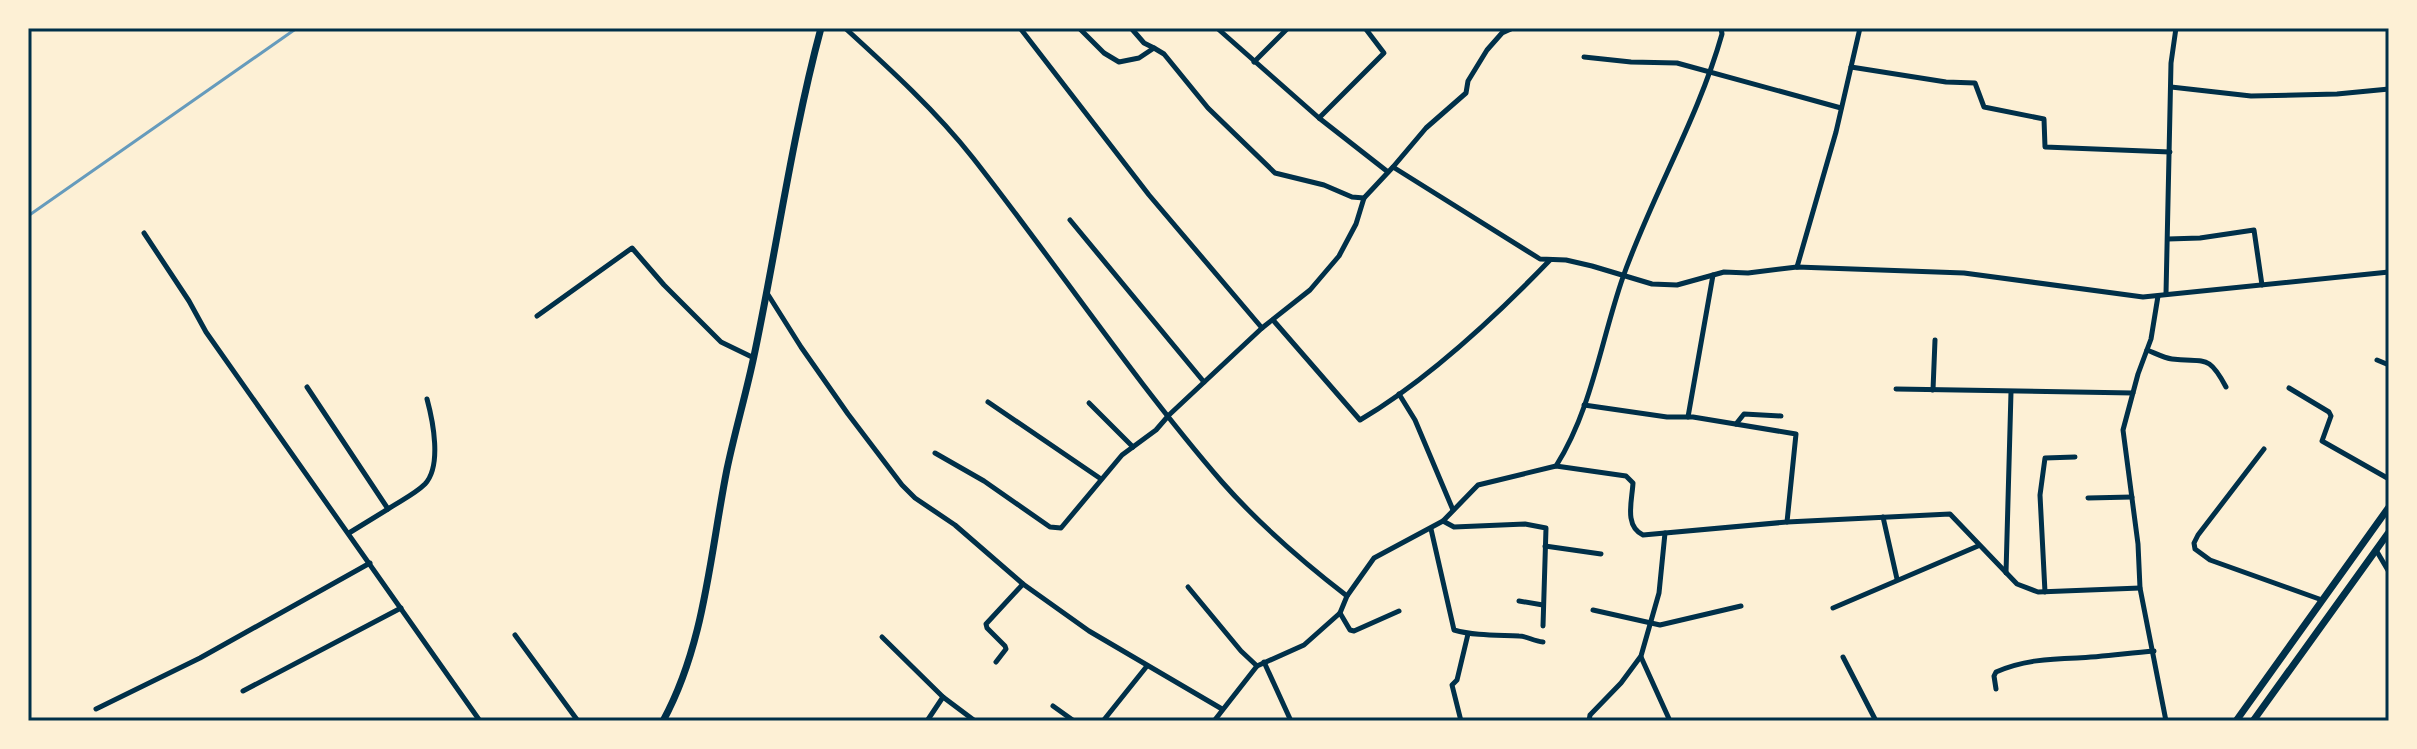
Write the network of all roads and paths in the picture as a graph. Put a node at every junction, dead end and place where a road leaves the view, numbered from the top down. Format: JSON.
{"nodes":[{"id":1,"x":821,"y":28,"type":"edge"},
{"id":2,"x":845,"y":28,"type":"edge"},
{"id":3,"x":1020,"y":28,"type":"edge"},
{"id":4,"x":1079,"y":28,"type":"edge"},
{"id":5,"x":1131,"y":28,"type":"edge"},
{"id":6,"x":1217,"y":28,"type":"edge"},
{"id":7,"x":1288,"y":28,"type":"edge"},
{"id":8,"x":1365,"y":28,"type":"edge"},
{"id":9,"x":1721,"y":28,"type":"edge"},
{"id":10,"x":1860,"y":28,"type":"edge"},
{"id":11,"x":2176,"y":28,"type":"edge"},
{"id":12,"x":1509,"y":29,"type":"edge"},
{"id":13,"x":1154,"y":48,"type":"junction"},
{"id":14,"x":1584,"y":57,"type":"dead end"},
{"id":15,"x":1254,"y":62,"type":"junction"},
{"id":16,"x":1851,"y":67,"type":"junction"},
{"id":17,"x":1711,"y":74,"type":"junction"},
{"id":18,"x":2171,"y":87,"type":"junction"},
{"id":19,"x":2389,"y":89,"type":"edge"},
{"id":20,"x":1841,"y":108,"type":"junction"},
{"id":21,"x":1319,"y":118,"type":"junction"},
{"id":22,"x":2170,"y":152,"type":"junction"},
{"id":23,"x":1390,"y":170,"type":"junction"},
{"id":24,"x":1364,"y":198,"type":"junction"},
{"id":25,"x":1070,"y":220,"type":"dead end"},
{"id":26,"x":144,"y":233,"type":"dead end"},
{"id":27,"x":2168,"y":239,"type":"junction"},
{"id":28,"x":1551,"y":260,"type":"junction"},
{"id":29,"x":1797,"y":267,"type":"junction"},
{"id":30,"x":2389,"y":272,"type":"edge"},
{"id":31,"x":1713,"y":275,"type":"junction"},
{"id":32,"x":1623,"y":276,"type":"junction"},
{"id":33,"x":2262,"y":285,"type":"junction"},
{"id":34,"x":767,"y":292,"type":"junction"},
{"id":35,"x":2166,"y":294,"type":"junction"},
{"id":36,"x":2158,"y":296,"type":"junction"},
{"id":37,"x":537,"y":316,"type":"dead end"},
{"id":38,"x":1272,"y":320,"type":"junction"},
{"id":39,"x":1262,"y":328,"type":"junction"},
{"id":40,"x":1935,"y":340,"type":"dead end"},
{"id":41,"x":2147,"y":350,"type":"junction"},
{"id":42,"x":754,"y":358,"type":"junction"},
{"id":43,"x":2377,"y":360,"type":"dead end"},
{"id":44,"x":2389,"y":365,"type":"edge"},
{"id":45,"x":1204,"y":382,"type":"junction"},
{"id":46,"x":307,"y":387,"type":"dead end"},
{"id":47,"x":2226,"y":387,"type":"dead end"},
{"id":48,"x":2289,"y":388,"type":"dead end"},
{"id":49,"x":1896,"y":389,"type":"dead end"},
{"id":50,"x":1933,"y":390,"type":"junction"},
{"id":51,"x":2011,"y":392,"type":"junction"},
{"id":52,"x":2133,"y":393,"type":"junction"},
{"id":53,"x":1399,"y":394,"type":"junction"},
{"id":54,"x":427,"y":399,"type":"dead end"},
{"id":55,"x":988,"y":402,"type":"dead end"},
{"id":56,"x":1089,"y":403,"type":"dead end"},
{"id":57,"x":1584,"y":405,"type":"junction"},
{"id":58,"x":1169,"y":415,"type":"junction"},
{"id":59,"x":1781,"y":416,"type":"dead end"},
{"id":60,"x":1688,"y":417,"type":"junction"},
{"id":61,"x":1735,"y":424,"type":"junction"},
{"id":62,"x":1133,"y":447,"type":"junction"},
{"id":63,"x":2264,"y":449,"type":"dead end"},
{"id":64,"x":935,"y":453,"type":"dead end"},
{"id":65,"x":2075,"y":457,"type":"dead end"},
{"id":66,"x":1556,"y":466,"type":"junction"},
{"id":67,"x":1101,"y":479,"type":"junction"},
{"id":68,"x":2389,"y":479,"type":"edge"},
{"id":69,"x":2132,"y":497,"type":"junction"},
{"id":70,"x":2088,"y":498,"type":"dead end"},
{"id":71,"x":2389,"y":507,"type":"edge"},
{"id":72,"x":388,"y":509,"type":"junction"},
{"id":73,"x":1453,"y":510,"type":"junction"},
{"id":74,"x":1883,"y":517,"type":"junction"},
{"id":75,"x":1443,"y":521,"type":"junction"},
{"id":76,"x":1787,"y":522,"type":"junction"},
{"id":77,"x":1431,"y":529,"type":"junction"},
{"id":78,"x":2389,"y":532,"type":"edge"},
{"id":79,"x":349,"y":533,"type":"junction"},
{"id":80,"x":1665,"y":533,"type":"junction"},
{"id":81,"x":1545,"y":546,"type":"junction"},
{"id":82,"x":1978,"y":546,"type":"junction"},
{"id":83,"x":2376,"y":550,"type":"junction"},
{"id":84,"x":1601,"y":554,"type":"dead end"},
{"id":85,"x":370,"y":563,"type":"junction"},
{"id":86,"x":2389,"y":572,"type":"edge"},
{"id":87,"x":2006,"y":573,"type":"junction"},
{"id":88,"x":1897,"y":579,"type":"junction"},
{"id":89,"x":1023,"y":584,"type":"junction"},
{"id":90,"x":1188,"y":587,"type":"dead end"},
{"id":91,"x":2140,"y":588,"type":"junction"},
{"id":92,"x":2045,"y":592,"type":"junction"},
{"id":93,"x":1347,"y":596,"type":"junction"},
{"id":94,"x":2322,"y":600,"type":"junction"},
{"id":95,"x":1519,"y":601,"type":"dead end"},
{"id":96,"x":1543,"y":605,"type":"junction"},
{"id":97,"x":1741,"y":606,"type":"dead end"},
{"id":98,"x":401,"y":608,"type":"junction"},
{"id":99,"x":1833,"y":608,"type":"dead end"},
{"id":100,"x":1593,"y":610,"type":"dead end"},
{"id":101,"x":1399,"y":611,"type":"dead end"},
{"id":102,"x":1340,"y":613,"type":"junction"},
{"id":103,"x":1650,"y":625,"type":"junction"},
{"id":104,"x":1543,"y":626,"type":"dead end"},
{"id":105,"x":1468,"y":634,"type":"junction"},
{"id":106,"x":515,"y":635,"type":"dead end"},
{"id":107,"x":882,"y":637,"type":"dead end"},
{"id":108,"x":1543,"y":642,"type":"dead end"},
{"id":109,"x":2154,"y":651,"type":"junction"},
{"id":110,"x":1641,"y":656,"type":"junction"},
{"id":111,"x":1843,"y":657,"type":"dead end"},
{"id":112,"x":996,"y":662,"type":"dead end"},
{"id":113,"x":1264,"y":662,"type":"junction"},
{"id":114,"x":1147,"y":666,"type":"junction"},
{"id":115,"x":1257,"y":666,"type":"junction"},
{"id":116,"x":1996,"y":689,"type":"dead end"},
{"id":117,"x":243,"y":691,"type":"dead end"},
{"id":118,"x":943,"y":697,"type":"junction"},
{"id":119,"x":1053,"y":706,"type":"dead end"},
{"id":120,"x":96,"y":709,"type":"dead end"},
{"id":121,"x":1222,"y":709,"type":"junction"},
{"id":122,"x":480,"y":721,"type":"edge"},
{"id":123,"x":578,"y":721,"type":"edge"},
{"id":124,"x":663,"y":721,"type":"edge"},
{"id":125,"x":927,"y":721,"type":"edge"},
{"id":126,"x":975,"y":721,"type":"edge"},
{"id":127,"x":1074,"y":721,"type":"edge"},
{"id":128,"x":1103,"y":721,"type":"edge"},
{"id":129,"x":1214,"y":721,"type":"edge"},
{"id":130,"x":1291,"y":721,"type":"edge"},
{"id":131,"x":1461,"y":721,"type":"edge"},
{"id":132,"x":1589,"y":721,"type":"edge"},
{"id":133,"x":1670,"y":721,"type":"edge"},
{"id":134,"x":1876,"y":721,"type":"edge"},
{"id":135,"x":2166,"y":721,"type":"edge"},
{"id":136,"x":2236,"y":721,"type":"edge"},
{"id":137,"x":2253,"y":721,"type":"edge"}],
"edges":[{"from":1,"to":34,"type":"main road"},
{"from":2,"to":58,"type":"street"},
{"from":3,"to":39,"type":"street"},
{"from":4,"to":13,"type":"street"},
{"from":5,"to":13,"type":"street"},
{"from":6,"to":15,"type":"street"},
{"from":7,"to":15,"type":"street"},
{"from":8,"to":21,"type":"street"},
{"from":9,"to":17,"type":"street"},
{"from":10,"to":16,"type":"street"},
{"from":11,"to":18,"type":"street"},
{"from":12,"to":23,"type":"street"},
{"from":13,"to":24,"type":"street"},
{"from":14,"to":17,"type":"street"},
{"from":15,"to":21,"type":"street"},
{"from":16,"to":20,"type":"street"},
{"from":16,"to":22,"type":"street"},
{"from":17,"to":20,"type":"street"},
{"from":17,"to":32,"type":"street"},
{"from":18,"to":19,"type":"street"},
{"from":18,"to":22,"type":"street"},
{"from":20,"to":29,"type":"street"},
{"from":21,"to":23,"type":"street"},
{"from":22,"to":27,"type":"street"},
{"from":23,"to":24,"type":"street"},
{"from":23,"to":28,"type":"street"},
{"from":24,"to":38,"type":"street"},
{"from":25,"to":45,"type":"street"},
{"from":26,"to":79,"type":"street"},
{"from":27,"to":33,"type":"street"},
{"from":27,"to":35,"type":"street"},
{"from":28,"to":32,"type":"street"},
{"from":28,"to":53,"type":"street"},
{"from":29,"to":31,"type":"street"},
{"from":29,"to":36,"type":"street"},
{"from":30,"to":33,"type":"street"},
{"from":31,"to":32,"type":"street"},
{"from":31,"to":60,"type":"street"},
{"from":32,"to":57,"type":"street"},
{"from":33,"to":35,"type":"street"},
{"from":34,"to":42,"type":"main road"},
{"from":34,"to":89,"type":"street"},
{"from":35,"to":36,"type":"street"},
{"from":36,"to":41,"type":"street"},
{"from":37,"to":42,"type":"street"},
{"from":38,"to":39,"type":"street"},
{"from":38,"to":53,"type":"street"},
{"from":39,"to":45,"type":"street"},
{"from":40,"to":50,"type":"street"},
{"from":41,"to":47,"type":"street"},
{"from":41,"to":52,"type":"street"},
{"from":42,"to":124,"type":"main road"},
{"from":43,"to":44,"type":"street"},
{"from":45,"to":58,"type":"street"},
{"from":46,"to":72,"type":"street"},
{"from":48,"to":68,"type":"street"},
{"from":49,"to":50,"type":"street"},
{"from":50,"to":51,"type":"street"},
{"from":51,"to":52,"type":"street"},
{"from":51,"to":87,"type":"street"},
{"from":52,"to":69,"type":"street"},
{"from":53,"to":73,"type":"street"},
{"from":54,"to":72,"type":"street"},
{"from":55,"to":67,"type":"street"},
{"from":56,"to":62,"type":"street"},
{"from":57,"to":60,"type":"street"},
{"from":57,"to":66,"type":"street"},
{"from":58,"to":62,"type":"street"},
{"from":58,"to":93,"type":"street"},
{"from":59,"to":61,"type":"street"},
{"from":60,"to":61,"type":"street"},
{"from":61,"to":76,"type":"street"},
{"from":62,"to":67,"type":"street"},
{"from":63,"to":94,"type":"street"},
{"from":64,"to":67,"type":"street"},
{"from":65,"to":92,"type":"street"},
{"from":66,"to":73,"type":"street"},
{"from":66,"to":80,"type":"street"},
{"from":69,"to":70,"type":"street"},
{"from":69,"to":91,"type":"street"},
{"from":71,"to":94,"type":"main road"},
{"from":72,"to":79,"type":"street"},
{"from":73,"to":75,"type":"street"},
{"from":74,"to":76,"type":"street"},
{"from":74,"to":82,"type":"street"},
{"from":74,"to":88,"type":"street"},
{"from":75,"to":77,"type":"street"},
{"from":75,"to":81,"type":"street"},
{"from":76,"to":80,"type":"street"},
{"from":77,"to":93,"type":"street"},
{"from":77,"to":105,"type":"street"},
{"from":78,"to":83,"type":"main road"},
{"from":79,"to":85,"type":"street"},
{"from":80,"to":103,"type":"street"},
{"from":81,"to":84,"type":"street"},
{"from":81,"to":96,"type":"street"},
{"from":82,"to":87,"type":"street"},
{"from":82,"to":88,"type":"street"},
{"from":83,"to":86,"type":"street"},
{"from":83,"to":137,"type":"main road"},
{"from":85,"to":98,"type":"street"},
{"from":85,"to":120,"type":"street"},
{"from":87,"to":92,"type":"street"},
{"from":88,"to":99,"type":"street"},
{"from":89,"to":112,"type":"street"},
{"from":89,"to":114,"type":"street"},
{"from":90,"to":115,"type":"street"},
{"from":91,"to":92,"type":"street"},
{"from":91,"to":109,"type":"street"},
{"from":93,"to":102,"type":"street"},
{"from":94,"to":136,"type":"main road"},
{"from":95,"to":96,"type":"street"},
{"from":96,"to":104,"type":"street"},
{"from":97,"to":103,"type":"street"},
{"from":98,"to":117,"type":"street"},
{"from":98,"to":122,"type":"street"},
{"from":100,"to":103,"type":"street"},
{"from":101,"to":102,"type":"street"},
{"from":102,"to":113,"type":"street"},
{"from":103,"to":110,"type":"street"},
{"from":105,"to":108,"type":"street"},
{"from":105,"to":131,"type":"street"},
{"from":106,"to":123,"type":"street"},
{"from":107,"to":118,"type":"street"},
{"from":109,"to":116,"type":"street"},
{"from":109,"to":135,"type":"street"},
{"from":110,"to":132,"type":"street"},
{"from":110,"to":133,"type":"street"},
{"from":111,"to":134,"type":"street"},
{"from":113,"to":115,"type":"street"},
{"from":113,"to":130,"type":"street"},
{"from":114,"to":121,"type":"street"},
{"from":114,"to":128,"type":"street"},
{"from":115,"to":121,"type":"street"},
{"from":118,"to":125,"type":"street"},
{"from":118,"to":126,"type":"street"},
{"from":119,"to":127,"type":"street"},
{"from":121,"to":129,"type":"street"}]}
